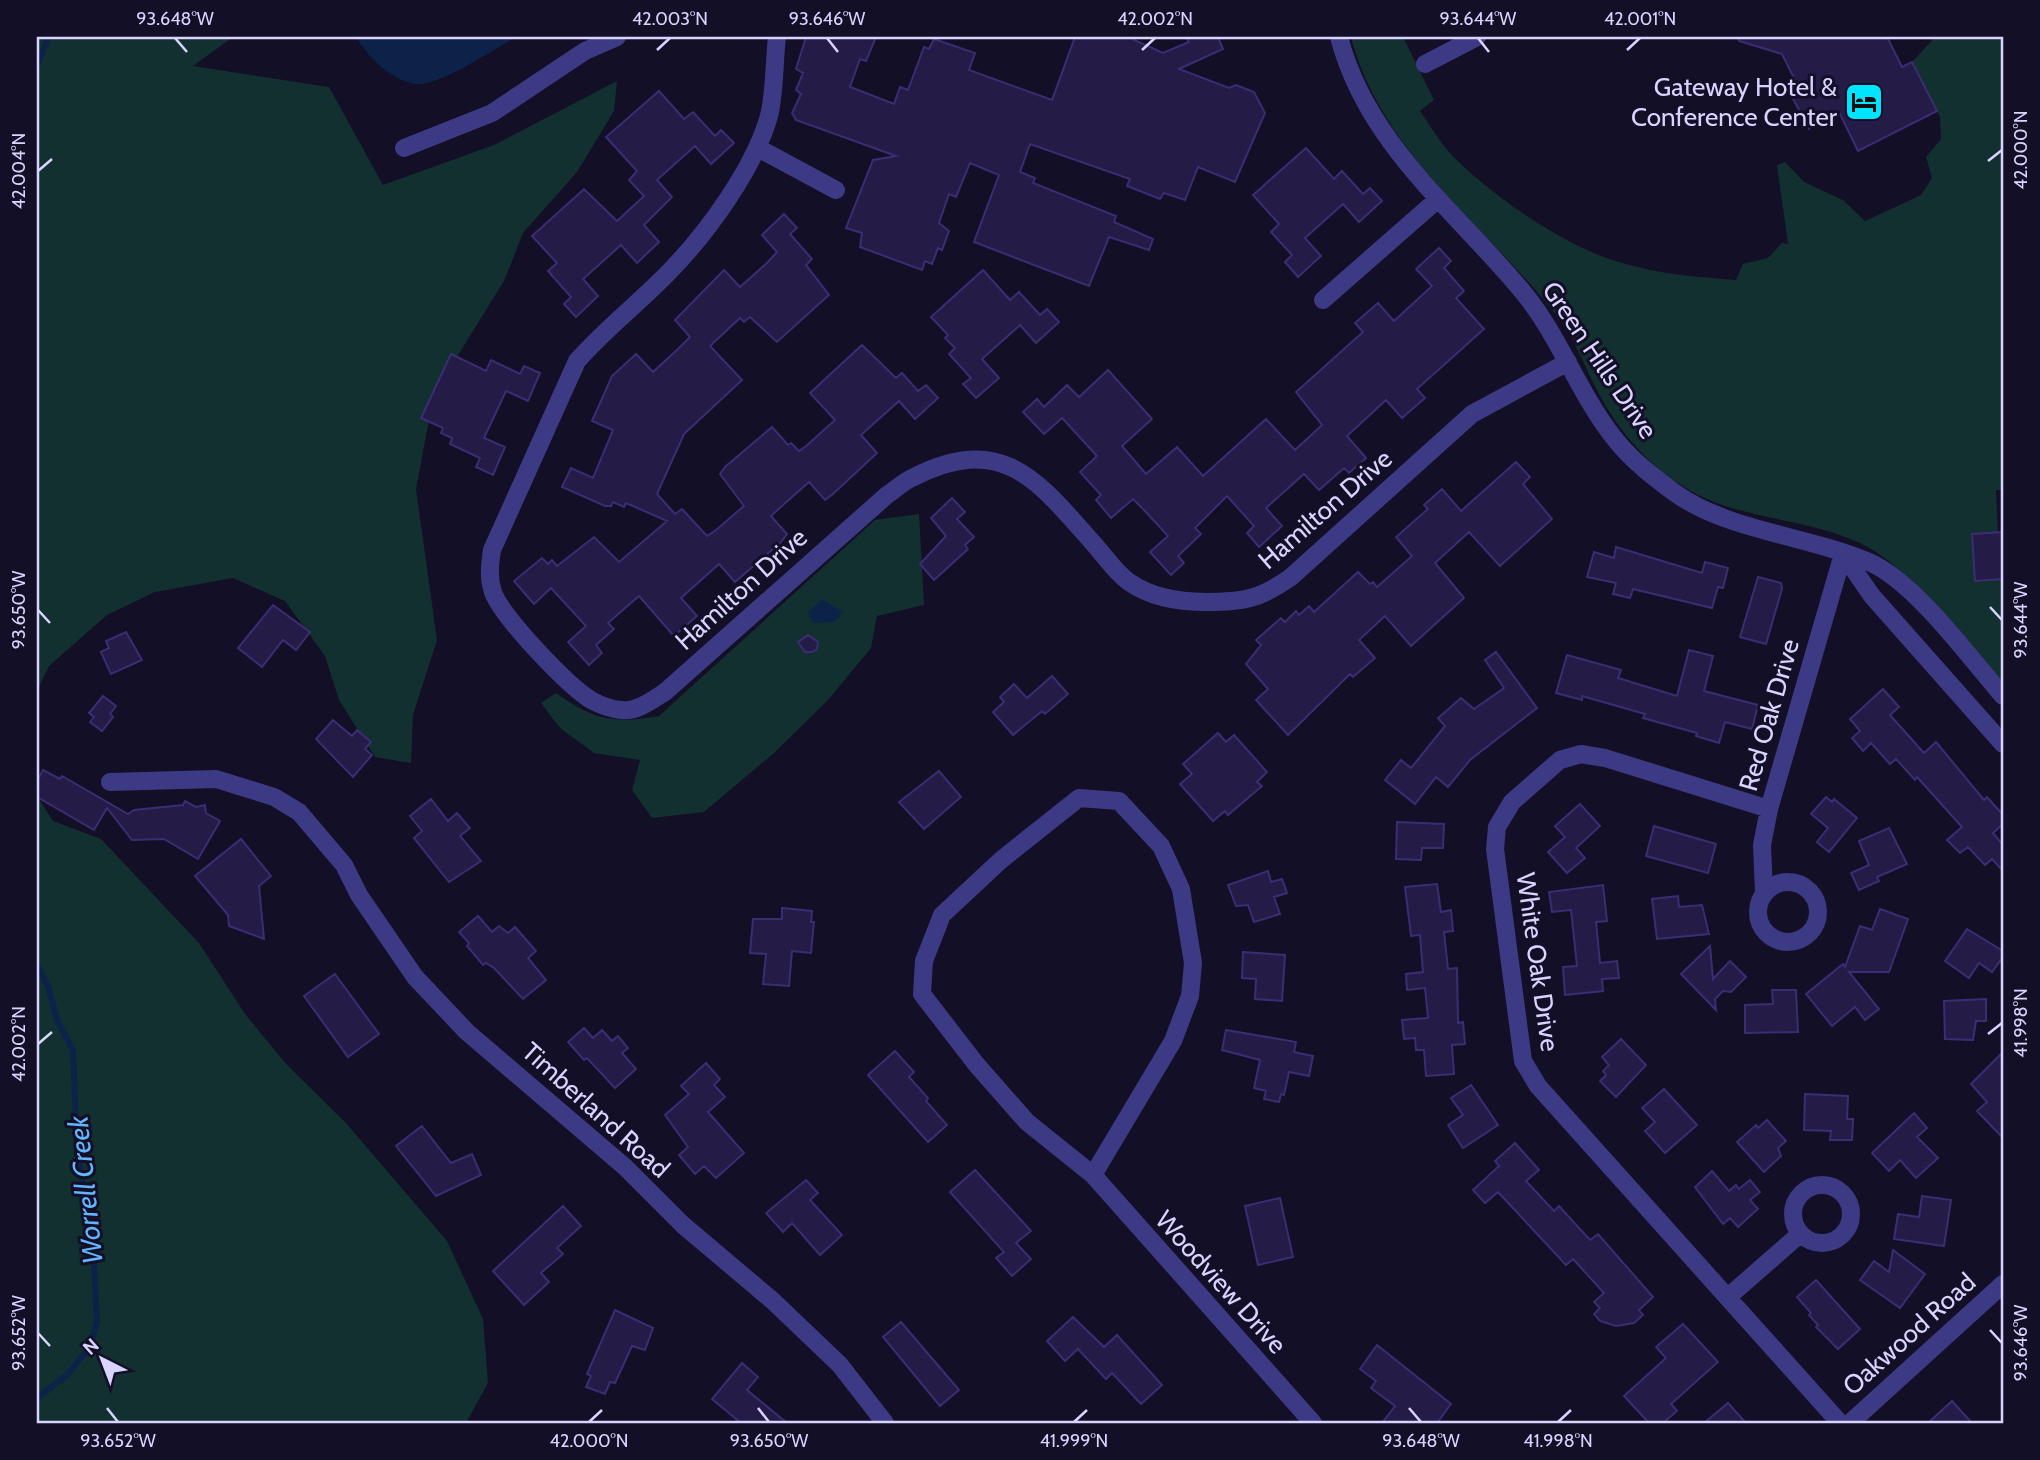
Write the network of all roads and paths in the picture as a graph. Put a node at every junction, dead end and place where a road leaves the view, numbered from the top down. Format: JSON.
{"nodes":[{"id":1,"x":617,"y":37,"type":"edge"},
{"id":2,"x":777,"y":37,"type":"edge"},
{"id":3,"x":1339,"y":37,"type":"edge"},
{"id":4,"x":1477,"y":37,"type":"edge"},
{"id":5,"x":1425,"y":64,"type":"dead end"},
{"id":6,"x":404,"y":148,"type":"dead end"},
{"id":7,"x":758,"y":148,"type":"junction"},
{"id":8,"x":836,"y":190,"type":"dead end"},
{"id":9,"x":1437,"y":200,"type":"junction"},
{"id":10,"x":1323,"y":300,"type":"dead end"},
{"id":11,"x":1568,"y":362,"type":"junction"},
{"id":12,"x":1843,"y":554,"type":"junction"},
{"id":13,"x":2003,"y":696,"type":"edge"},
{"id":14,"x":2003,"y":744,"type":"edge"},
{"id":15,"x":110,"y":782,"type":"dead end"},
{"id":16,"x":1769,"y":809,"type":"junction"},
{"id":17,"x":1763,"y":893,"type":"dead end"},
{"id":18,"x":1093,"y":1175,"type":"junction"},
{"id":19,"x":1800,"y":1234,"type":"dead end"},
{"id":20,"x":2003,"y":1284,"type":"edge"},
{"id":21,"x":1728,"y":1297,"type":"junction"},
{"id":22,"x":885,"y":1423,"type":"edge"},
{"id":23,"x":1313,"y":1423,"type":"edge"},
{"id":24,"x":1840,"y":1423,"type":"edge"},
{"id":25,"x":1850,"y":1423,"type":"edge"}],
"edges":[{"from":1,"to":6,"type":"street"},
{"from":2,"to":7,"type":"street","name":"Hamilton Drive"},
{"from":3,"to":9,"type":"street","name":"Green Hills Drive"},
{"from":4,"to":5,"type":"street"},
{"from":7,"to":8,"type":"street"},
{"from":7,"to":11,"type":"street","name":"Hamilton Drive"},
{"from":9,"to":10,"type":"street"},
{"from":9,"to":11,"type":"street","name":"Green Hills Drive"},
{"from":11,"to":12,"type":"street","name":"Green Hills Drive"},
{"from":12,"to":13,"type":"street","name":"Green Hills Drive"},
{"from":12,"to":14,"type":"street"},
{"from":12,"to":16,"type":"street","name":"Red Oak Drive"},
{"from":15,"to":22,"type":"street","name":"Timberland Road"},
{"from":16,"to":17,"type":"street","name":"Red Oak Drive"},
{"from":16,"to":21,"type":"street","name":"White Oak Drive"},
{"from":18,"to":18,"type":"street","name":"Woodview Drive"},
{"from":18,"to":23,"type":"street","name":"Woodview Drive"},
{"from":19,"to":21,"type":"street"},
{"from":20,"to":25,"type":"street","name":"Oakwood Road"},
{"from":21,"to":24,"type":"street","name":"White Oak Drive"}]}
